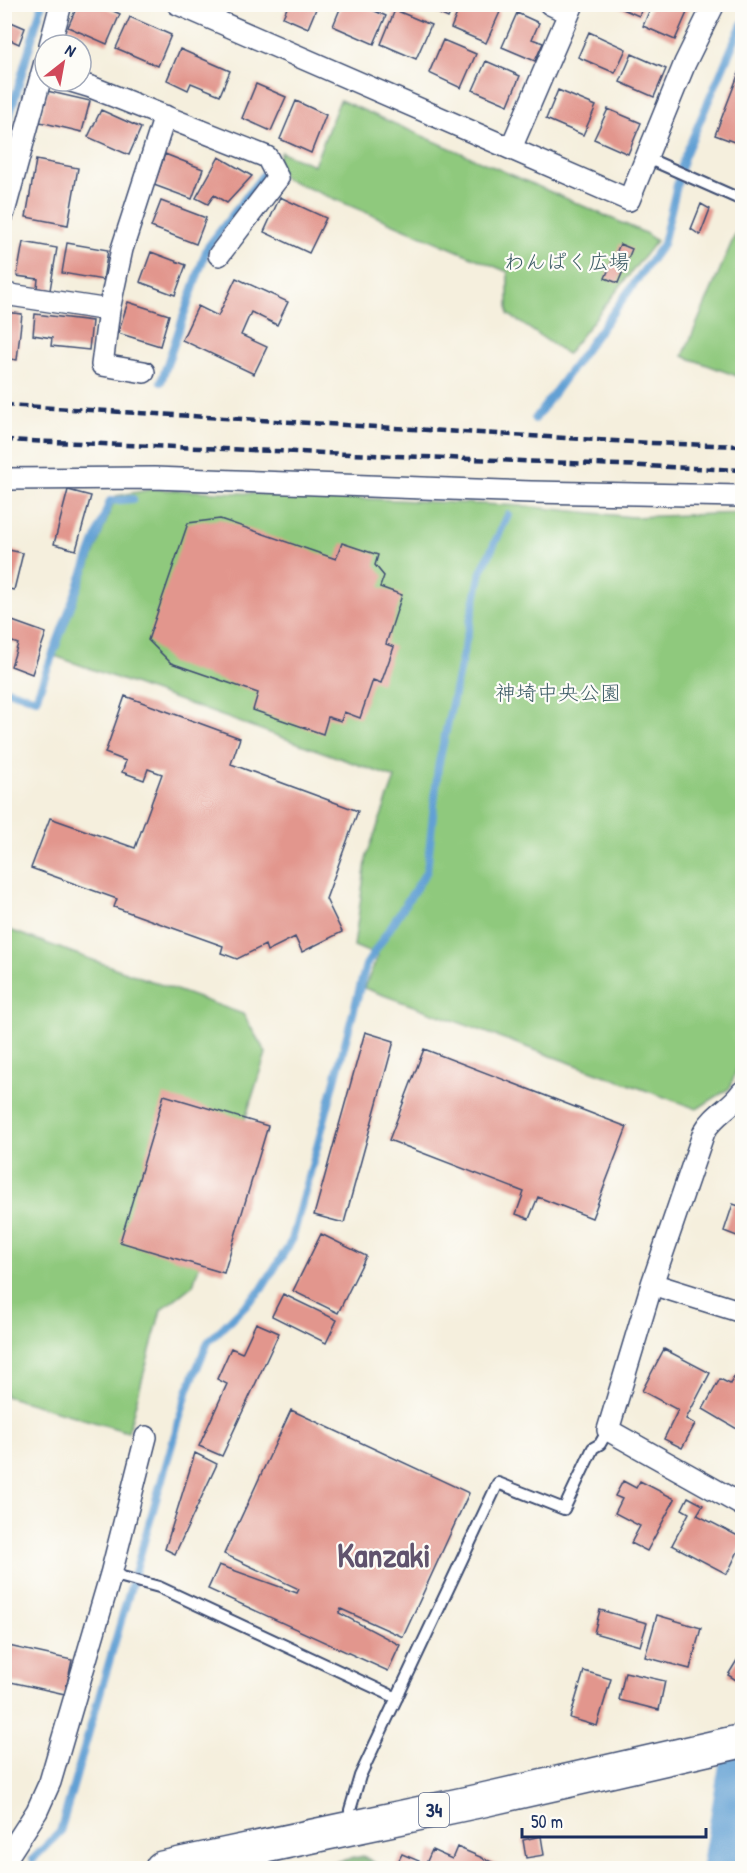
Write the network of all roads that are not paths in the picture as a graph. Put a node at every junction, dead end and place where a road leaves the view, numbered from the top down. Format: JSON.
{"nodes":[{"id":1,"x":61,"y":4,"type":"edge"},
{"id":2,"x":178,"y":4,"type":"edge"},
{"id":3,"x":550,"y":4,"type":"edge"},
{"id":4,"x":714,"y":4,"type":"edge"},
{"id":5,"x":571,"y":9,"type":"edge"},
{"id":6,"x":53,"y":33,"type":"edge"},
{"id":7,"x":93,"y":88,"type":"edge"},
{"id":8,"x":38,"y":93,"type":"edge"},
{"id":9,"x":165,"y":116,"type":"junction"},
{"id":10,"x":511,"y":148,"type":"junction"},
{"id":11,"x":657,"y":162,"type":"junction"},
{"id":12,"x":742,"y":200,"type":"edge"},
{"id":13,"x":4,"y":212,"type":"edge"},
{"id":14,"x":219,"y":255,"type":"dead end"},
{"id":15,"x":4,"y":294,"type":"edge"},
{"id":16,"x":109,"y":310,"type":"junction"},
{"id":17,"x":144,"y":372,"type":"dead end"},
{"id":18,"x":4,"y":479,"type":"edge"},
{"id":19,"x":742,"y":496,"type":"edge"},
{"id":20,"x":742,"y":1092,"type":"edge"},
{"id":21,"x":652,"y":1284,"type":"junction"},
{"id":22,"x":742,"y":1312,"type":"edge"},
{"id":23,"x":608,"y":1430,"type":"junction"},
{"id":24,"x":146,"y":1437,"type":"dead end"},
{"id":25,"x":742,"y":1505,"type":"edge"},
{"id":26,"x":111,"y":1574,"type":"junction"},
{"id":27,"x":397,"y":1698,"type":"junction"},
{"id":28,"x":742,"y":1741,"type":"edge"},
{"id":29,"x":350,"y":1828,"type":"junction"},
{"id":30,"x":4,"y":1862,"type":"edge"},
{"id":31,"x":217,"y":1862,"type":"edge"},
{"id":32,"x":162,"y":1869,"type":"edge"}],
"edges":[{"from":1,"to":6,"type":"street"},
{"from":2,"to":10,"type":"street"},
{"from":3,"to":5,"type":"street"},
{"from":4,"to":11,"type":"street"},
{"from":5,"to":10,"type":"street"},
{"from":7,"to":9,"type":"street"},
{"from":8,"to":13,"type":"street"},
{"from":9,"to":14,"type":"street"},
{"from":9,"to":16,"type":"street"},
{"from":10,"to":11,"type":"street"},
{"from":11,"to":12,"type":"lane"},
{"from":15,"to":16,"type":"street"},
{"from":16,"to":17,"type":"street"},
{"from":18,"to":19,"type":"street"},
{"from":20,"to":21,"type":"street"},
{"from":21,"to":22,"type":"street"},
{"from":21,"to":23,"type":"street"},
{"from":23,"to":25,"type":"street"},
{"from":23,"to":27,"type":"lane"},
{"from":24,"to":26,"type":"street"},
{"from":26,"to":27,"type":"lane"},
{"from":26,"to":30,"type":"street"},
{"from":27,"to":29,"type":"lane"},
{"from":28,"to":29,"type":"highway","number":"34"},
{"from":29,"to":31,"type":"highway","number":"34"},
{"from":31,"to":32,"type":"highway","number":"34"}]}
